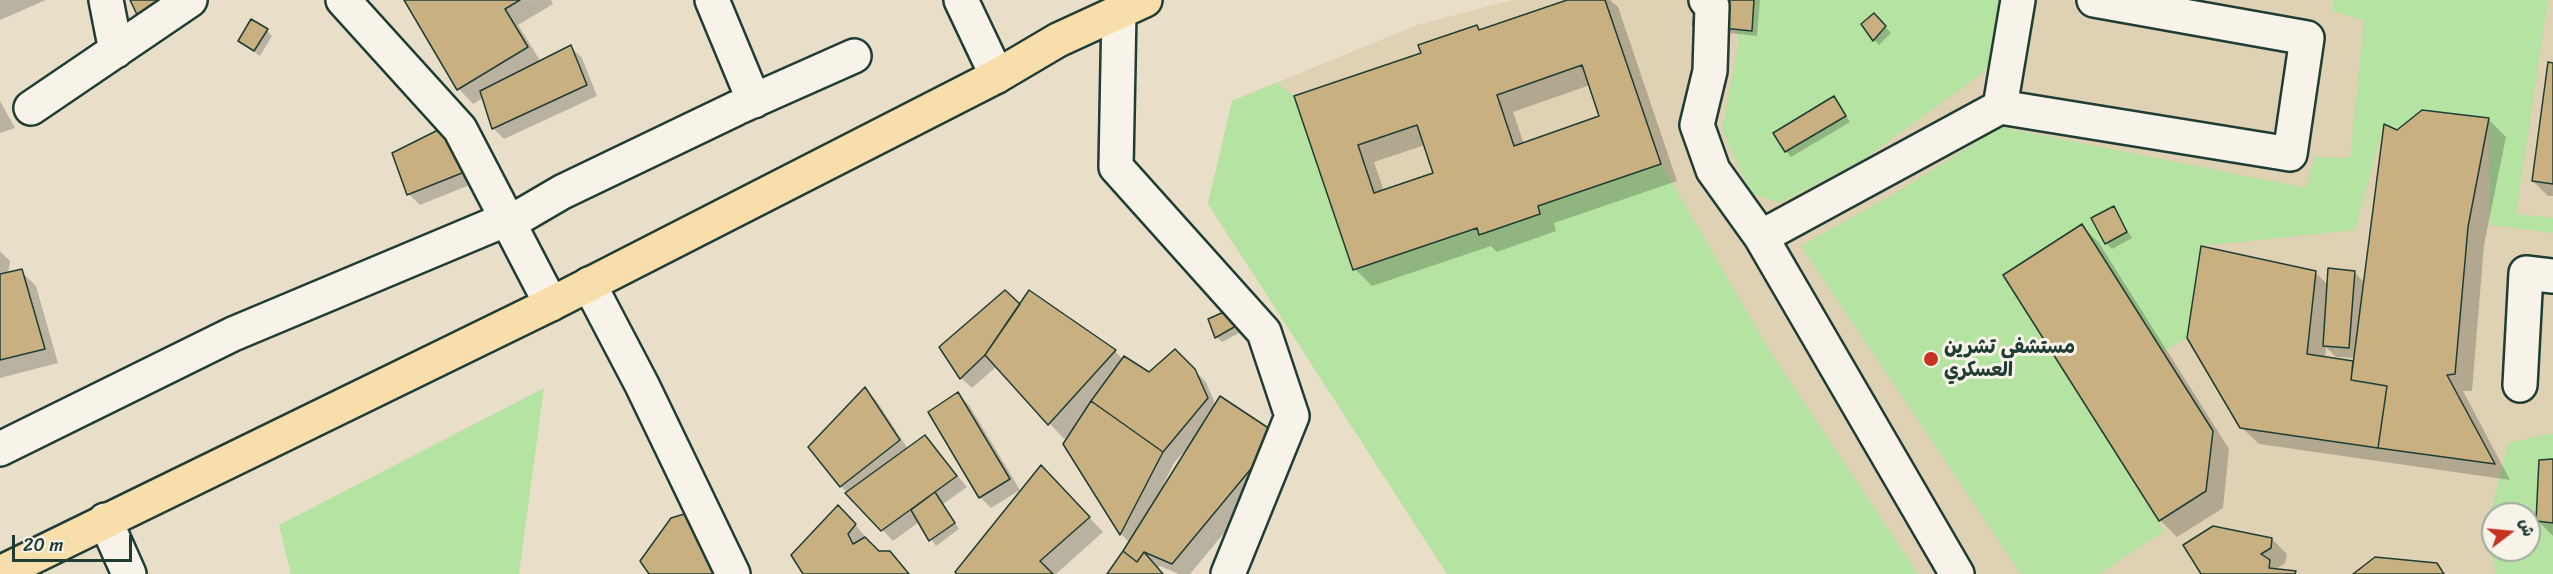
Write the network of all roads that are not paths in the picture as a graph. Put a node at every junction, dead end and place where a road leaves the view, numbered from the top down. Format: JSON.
{"nodes":[{"id":1,"x":106,"y":0,"type":"edge"},
{"id":2,"x":190,"y":0,"type":"edge"},
{"id":3,"x":343,"y":0,"type":"edge"},
{"id":4,"x":712,"y":0,"type":"edge"},
{"id":5,"x":961,"y":0,"type":"edge"},
{"id":6,"x":1706,"y":0,"type":"edge"},
{"id":7,"x":2018,"y":0,"type":"edge"},
{"id":8,"x":2094,"y":0,"type":"edge"},
{"id":9,"x":1132,"y":6,"type":"edge"},
{"id":10,"x":116,"y":51,"type":"junction"},
{"id":11,"x":854,"y":56,"type":"dead end"},
{"id":12,"x":997,"y":76,"type":"junction"},
{"id":13,"x":754,"y":101,"type":"junction"},
{"id":14,"x":2000,"y":107,"type":"junction"},
{"id":15,"x":31,"y":108,"type":"dead end"},
{"id":16,"x":508,"y":221,"type":"junction"},
{"id":17,"x":1761,"y":237,"type":"junction"},
{"id":18,"x":2553,"y":276,"type":"edge"},
{"id":19,"x":589,"y":284,"type":"junction"},
{"id":20,"x":551,"y":304,"type":"junction"},
{"id":21,"x":2520,"y":385,"type":"dead end"},
{"id":22,"x":0,"y":449,"type":"edge"},
{"id":23,"x":105,"y":520,"type":"junction"},
{"id":24,"x":0,"y":573,"type":"edge"},
{"id":25,"x":129,"y":574,"type":"edge"},
{"id":26,"x":733,"y":574,"type":"edge"},
{"id":27,"x":1228,"y":574,"type":"edge"},
{"id":28,"x":1958,"y":574,"type":"edge"}],
"edges":[{"from":1,"to":10,"type":"street"},
{"from":2,"to":10,"type":"street"},
{"from":3,"to":16,"type":"street"},
{"from":4,"to":13,"type":"street"},
{"from":5,"to":12,"type":"street"},
{"from":6,"to":17,"type":"street"},
{"from":7,"to":14,"type":"street"},
{"from":8,"to":14,"type":"street"},
{"from":9,"to":12,"type":"main road"},
{"from":9,"to":27,"type":"street"},
{"from":10,"to":15,"type":"street"},
{"from":11,"to":13,"type":"street"},
{"from":12,"to":19,"type":"main road"},
{"from":13,"to":16,"type":"street"},
{"from":14,"to":17,"type":"street"},
{"from":16,"to":20,"type":"street"},
{"from":16,"to":22,"type":"street"},
{"from":17,"to":28,"type":"street"},
{"from":18,"to":21,"type":"street"},
{"from":19,"to":20,"type":"main road"},
{"from":19,"to":26,"type":"street"},
{"from":20,"to":23,"type":"main road"},
{"from":23,"to":24,"type":"main road"},
{"from":23,"to":25,"type":"street"}]}
